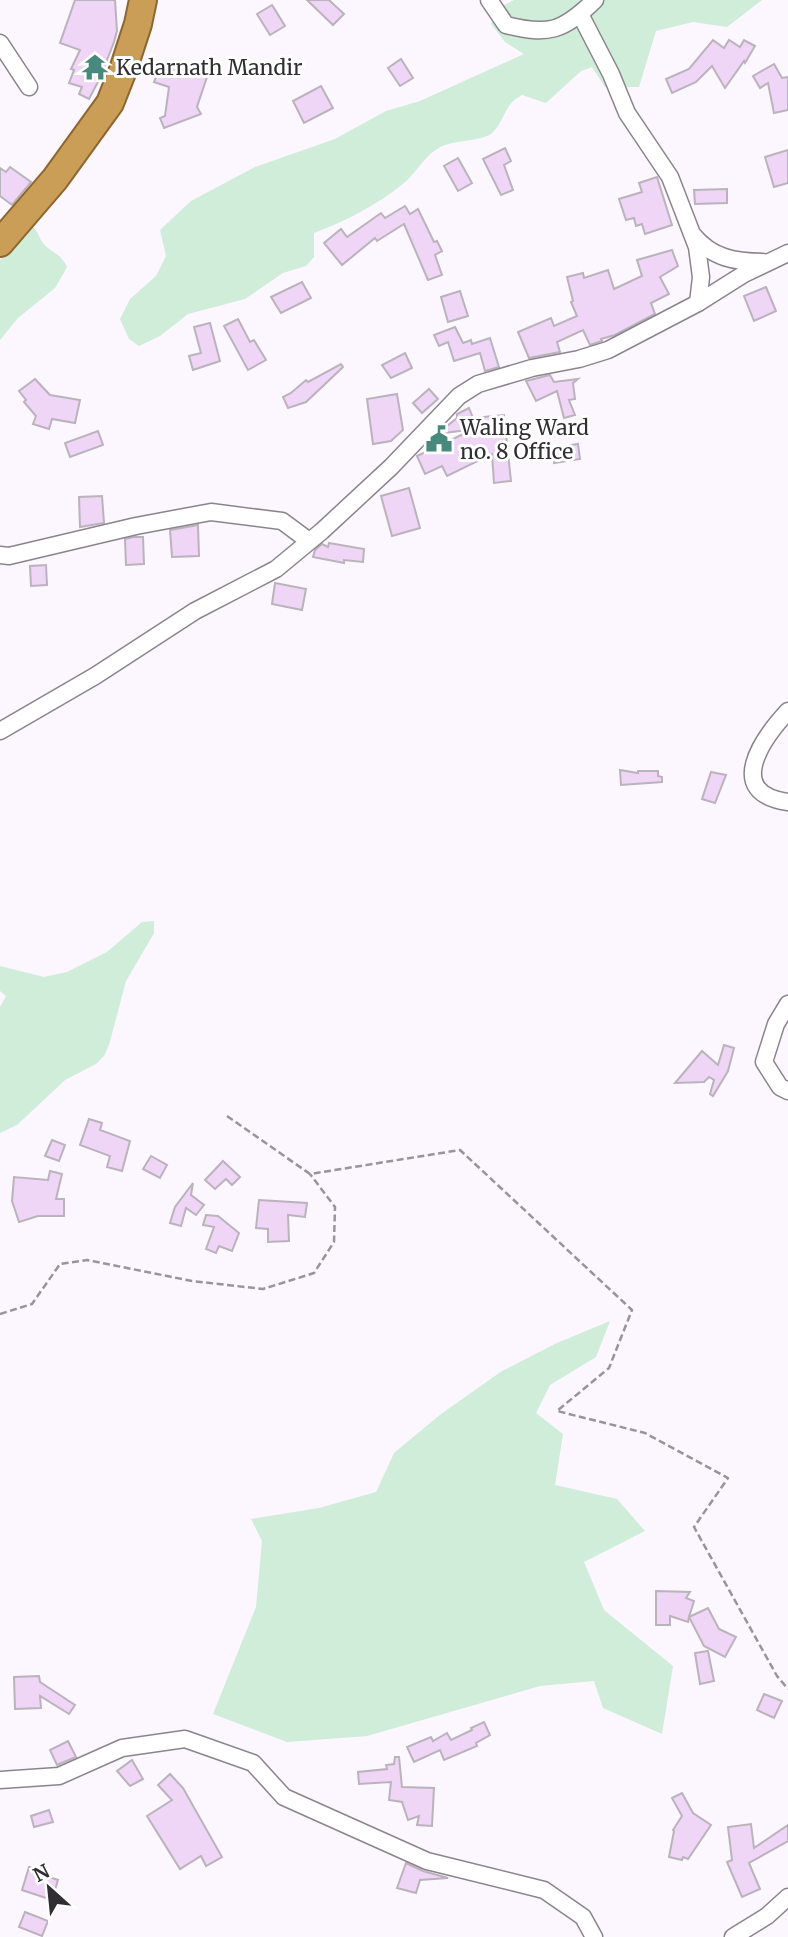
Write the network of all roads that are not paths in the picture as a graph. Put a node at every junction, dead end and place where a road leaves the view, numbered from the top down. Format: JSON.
{"nodes":[{"id":1,"x":142,"y":0,"type":"edge"},
{"id":2,"x":489,"y":0,"type":"edge"},
{"id":3,"x":595,"y":0,"type":"edge"},
{"id":4,"x":580,"y":14,"type":"junction"},
{"id":5,"x":0,"y":43,"type":"edge"},
{"id":6,"x":29,"y":87,"type":"dead end"},
{"id":7,"x":692,"y":234,"type":"junction"},
{"id":8,"x":0,"y":243,"type":"edge"},
{"id":9,"x":788,"y":253,"type":"edge"},
{"id":10,"x":769,"y":262,"type":"junction"},
{"id":11,"x":698,"y":303,"type":"junction"},
{"id":12,"x":309,"y":541,"type":"junction"},
{"id":13,"x":0,"y":555,"type":"edge"},
{"id":14,"x":788,"y":711,"type":"edge"},
{"id":15,"x":0,"y":731,"type":"edge"},
{"id":16,"x":788,"y":802,"type":"edge"},
{"id":17,"x":788,"y":1004,"type":"edge"},
{"id":18,"x":788,"y":1091,"type":"edge"},
{"id":19,"x":0,"y":1780,"type":"edge"},
{"id":20,"x":788,"y":1898,"type":"edge"},
{"id":21,"x":594,"y":1937,"type":"edge"},
{"id":22,"x":733,"y":1937,"type":"edge"}],
"edges":[{"from":1,"to":8,"type":"highway"},
{"from":2,"to":4,"type":"street"},
{"from":3,"to":4,"type":"street"},
{"from":4,"to":7,"type":"street"},
{"from":5,"to":6,"type":"street"},
{"from":7,"to":10,"type":"street"},
{"from":7,"to":11,"type":"street"},
{"from":9,"to":10,"type":"street"},
{"from":10,"to":11,"type":"street"},
{"from":11,"to":12,"type":"street"},
{"from":12,"to":13,"type":"street"},
{"from":12,"to":15,"type":"street"},
{"from":14,"to":16,"type":"street"},
{"from":17,"to":18,"type":"street"},
{"from":19,"to":21,"type":"street"},
{"from":20,"to":22,"type":"street"}]}
